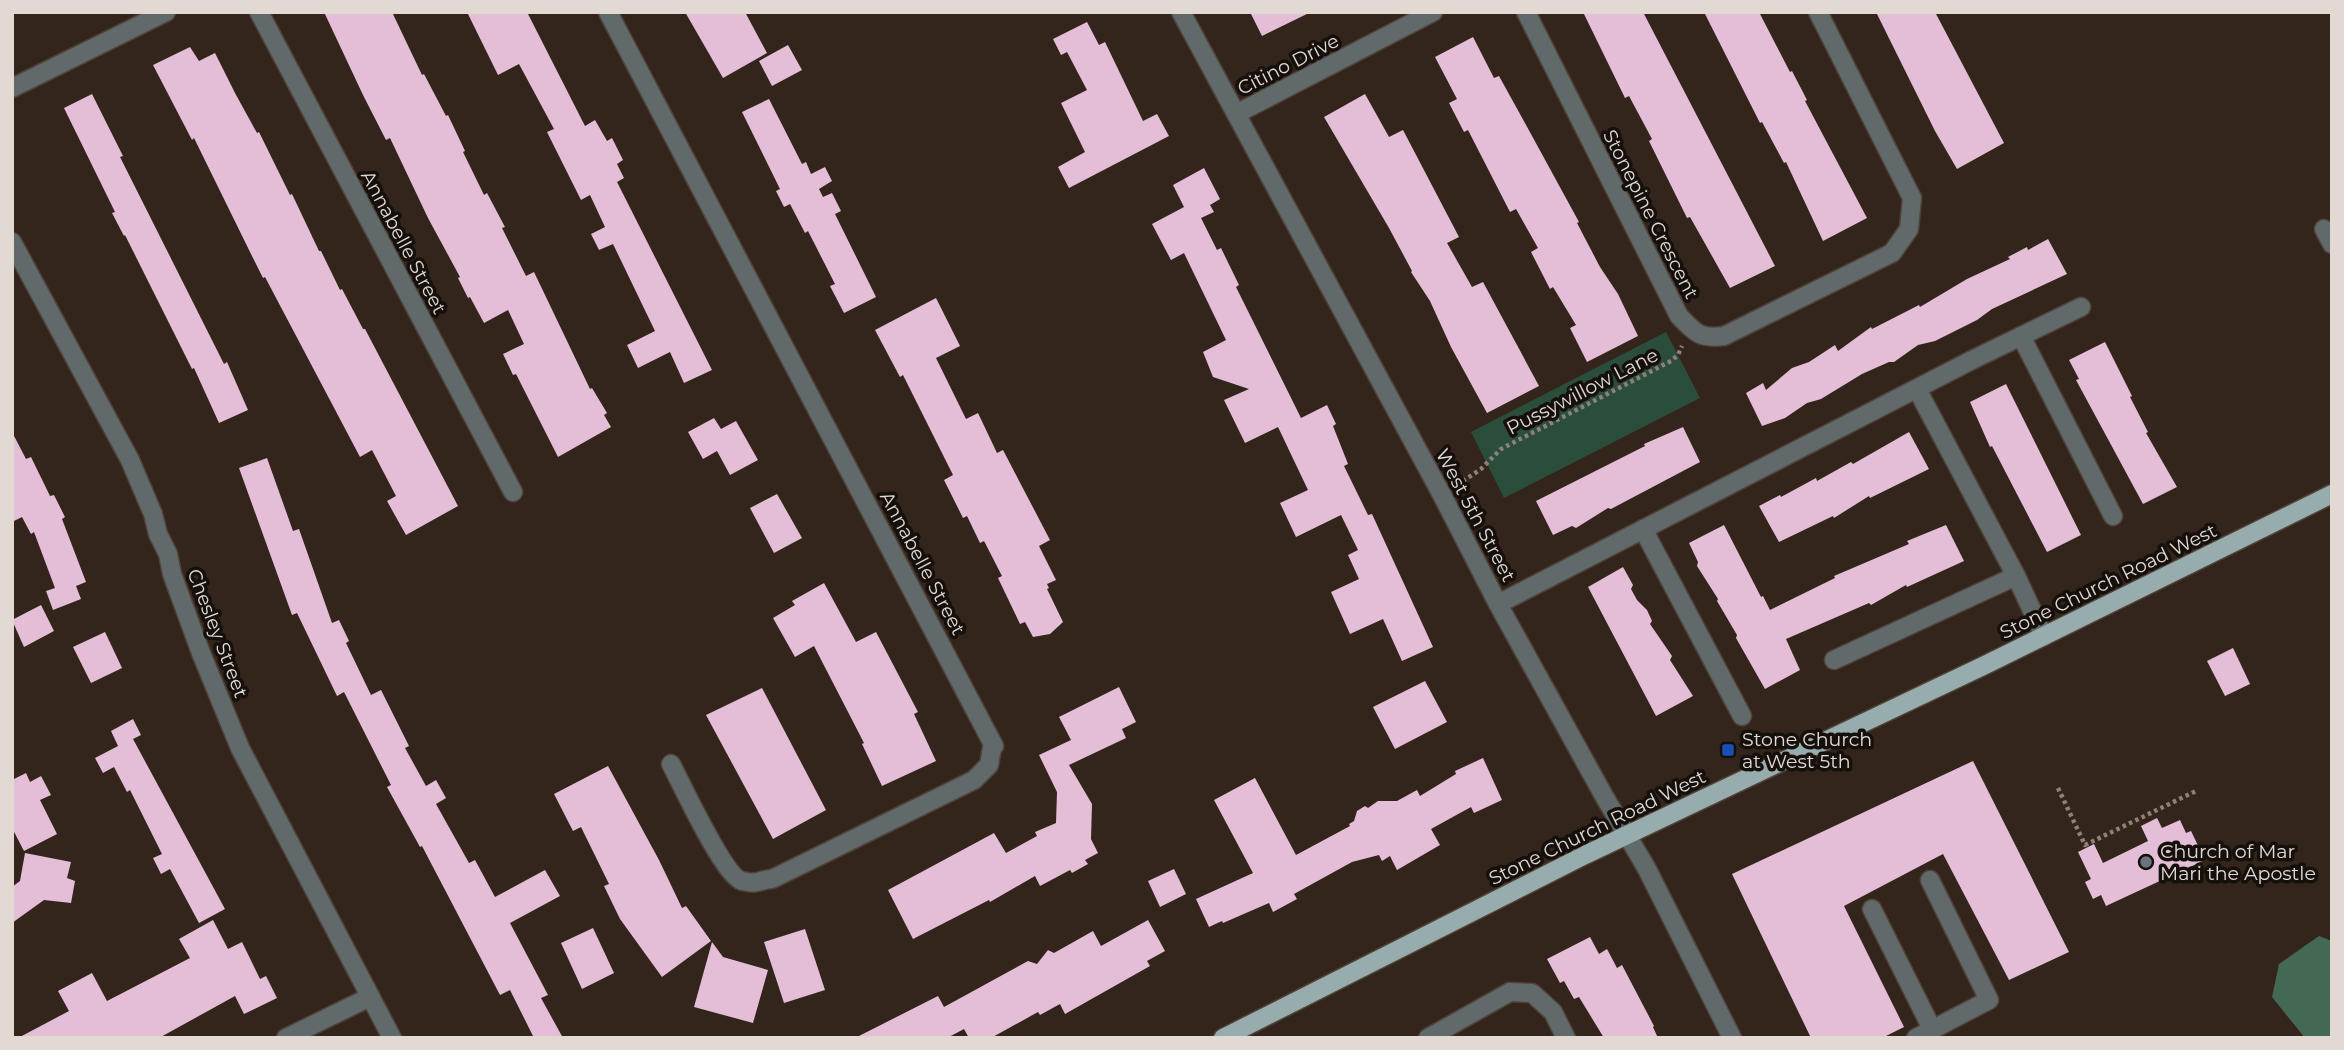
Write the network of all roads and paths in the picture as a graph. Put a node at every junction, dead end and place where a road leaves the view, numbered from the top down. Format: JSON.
{"nodes":[{"id":1,"x":166,"y":12,"type":"edge"},
{"id":2,"x":259,"y":12,"type":"edge"},
{"id":3,"x":608,"y":12,"type":"edge"},
{"id":4,"x":1181,"y":12,"type":"edge"},
{"id":5,"x":1433,"y":12,"type":"edge"},
{"id":6,"x":1526,"y":12,"type":"edge"},
{"id":7,"x":1818,"y":12,"type":"edge"},
{"id":8,"x":12,"y":88,"type":"edge"},
{"id":9,"x":1236,"y":114,"type":"junction"},
{"id":10,"x":12,"y":242,"type":"edge"},
{"id":11,"x":2081,"y":307,"type":"dead end"},
{"id":12,"x":1693,"y":331,"type":"junction"},
{"id":13,"x":2021,"y":336,"type":"junction"},
{"id":14,"x":1917,"y":389,"type":"junction"},
{"id":15,"x":513,"y":492,"type":"dead end"},
{"id":16,"x":2332,"y":494,"type":"edge"},
{"id":17,"x":1442,"y":495,"type":"junction"},
{"id":18,"x":2113,"y":516,"type":"dead end"},
{"id":19,"x":1643,"y":529,"type":"junction"},
{"id":20,"x":2016,"y":576,"type":"junction"},
{"id":21,"x":1499,"y":604,"type":"junction"},
{"id":22,"x":2045,"y":636,"type":"junction"},
{"id":23,"x":1834,"y":660,"type":"dead end"},
{"id":24,"x":1742,"y":716,"type":"dead end"},
{"id":25,"x":671,"y":764,"type":"dead end"},
{"id":26,"x":2058,"y":789,"type":"dead end"},
{"id":27,"x":2198,"y":790,"type":"dead end"},
{"id":28,"x":1627,"y":835,"type":"junction"},
{"id":29,"x":1930,"y":880,"type":"dead end"},
{"id":30,"x":1872,"y":909,"type":"dead end"},
{"id":31,"x":370,"y":997,"type":"junction"},
{"id":32,"x":1924,"y":1034,"type":"edge"},
{"id":33,"x":286,"y":1038,"type":"edge"},
{"id":34,"x":392,"y":1038,"type":"edge"},
{"id":35,"x":1223,"y":1038,"type":"edge"},
{"id":36,"x":1427,"y":1038,"type":"edge"},
{"id":37,"x":1566,"y":1038,"type":"edge"},
{"id":38,"x":1732,"y":1038,"type":"edge"}],
"edges":[{"from":1,"to":8,"type":"street"},
{"from":2,"to":15,"type":"street","name":"Annabelle Street"},
{"from":3,"to":25,"type":"street","name":"Annabelle Street"},
{"from":4,"to":9,"type":"street","name":"West 5th Street"},
{"from":5,"to":9,"type":"street","name":"Citino Drive"},
{"from":6,"to":12,"type":"street","name":"Stonepine Crescent"},
{"from":7,"to":12,"type":"street"},
{"from":9,"to":17,"type":"street","name":"West 5th Street"},
{"from":10,"to":31,"type":"street","name":"Chesley Street"},
{"from":11,"to":13,"type":"street"},
{"from":12,"to":17,"type":"path","name":"Pussywillow Lane"},
{"from":13,"to":14,"type":"street"},
{"from":13,"to":18,"type":"street"},
{"from":14,"to":19,"type":"street"},
{"from":14,"to":20,"type":"street"},
{"from":16,"to":22,"type":"main road","name":"Stone Church Road West"},
{"from":17,"to":21,"type":"street","name":"West 5th Street"},
{"from":19,"to":21,"type":"street"},
{"from":19,"to":24,"type":"street"},
{"from":20,"to":22,"type":"street"},
{"from":20,"to":23,"type":"street"},
{"from":21,"to":28,"type":"street","name":"West 5th Street"},
{"from":22,"to":28,"type":"main road","name":"Stone Church Road West"},
{"from":26,"to":27,"type":"path"},
{"from":28,"to":35,"type":"main road","name":"Stone Church Road West"},
{"from":28,"to":38,"type":"street","name":"West 5th Street"},
{"from":29,"to":32,"type":"street"},
{"from":30,"to":32,"type":"street"},
{"from":31,"to":33,"type":"street"},
{"from":31,"to":34,"type":"street","name":"Chesley Street"},
{"from":36,"to":37,"type":"street"}]}
